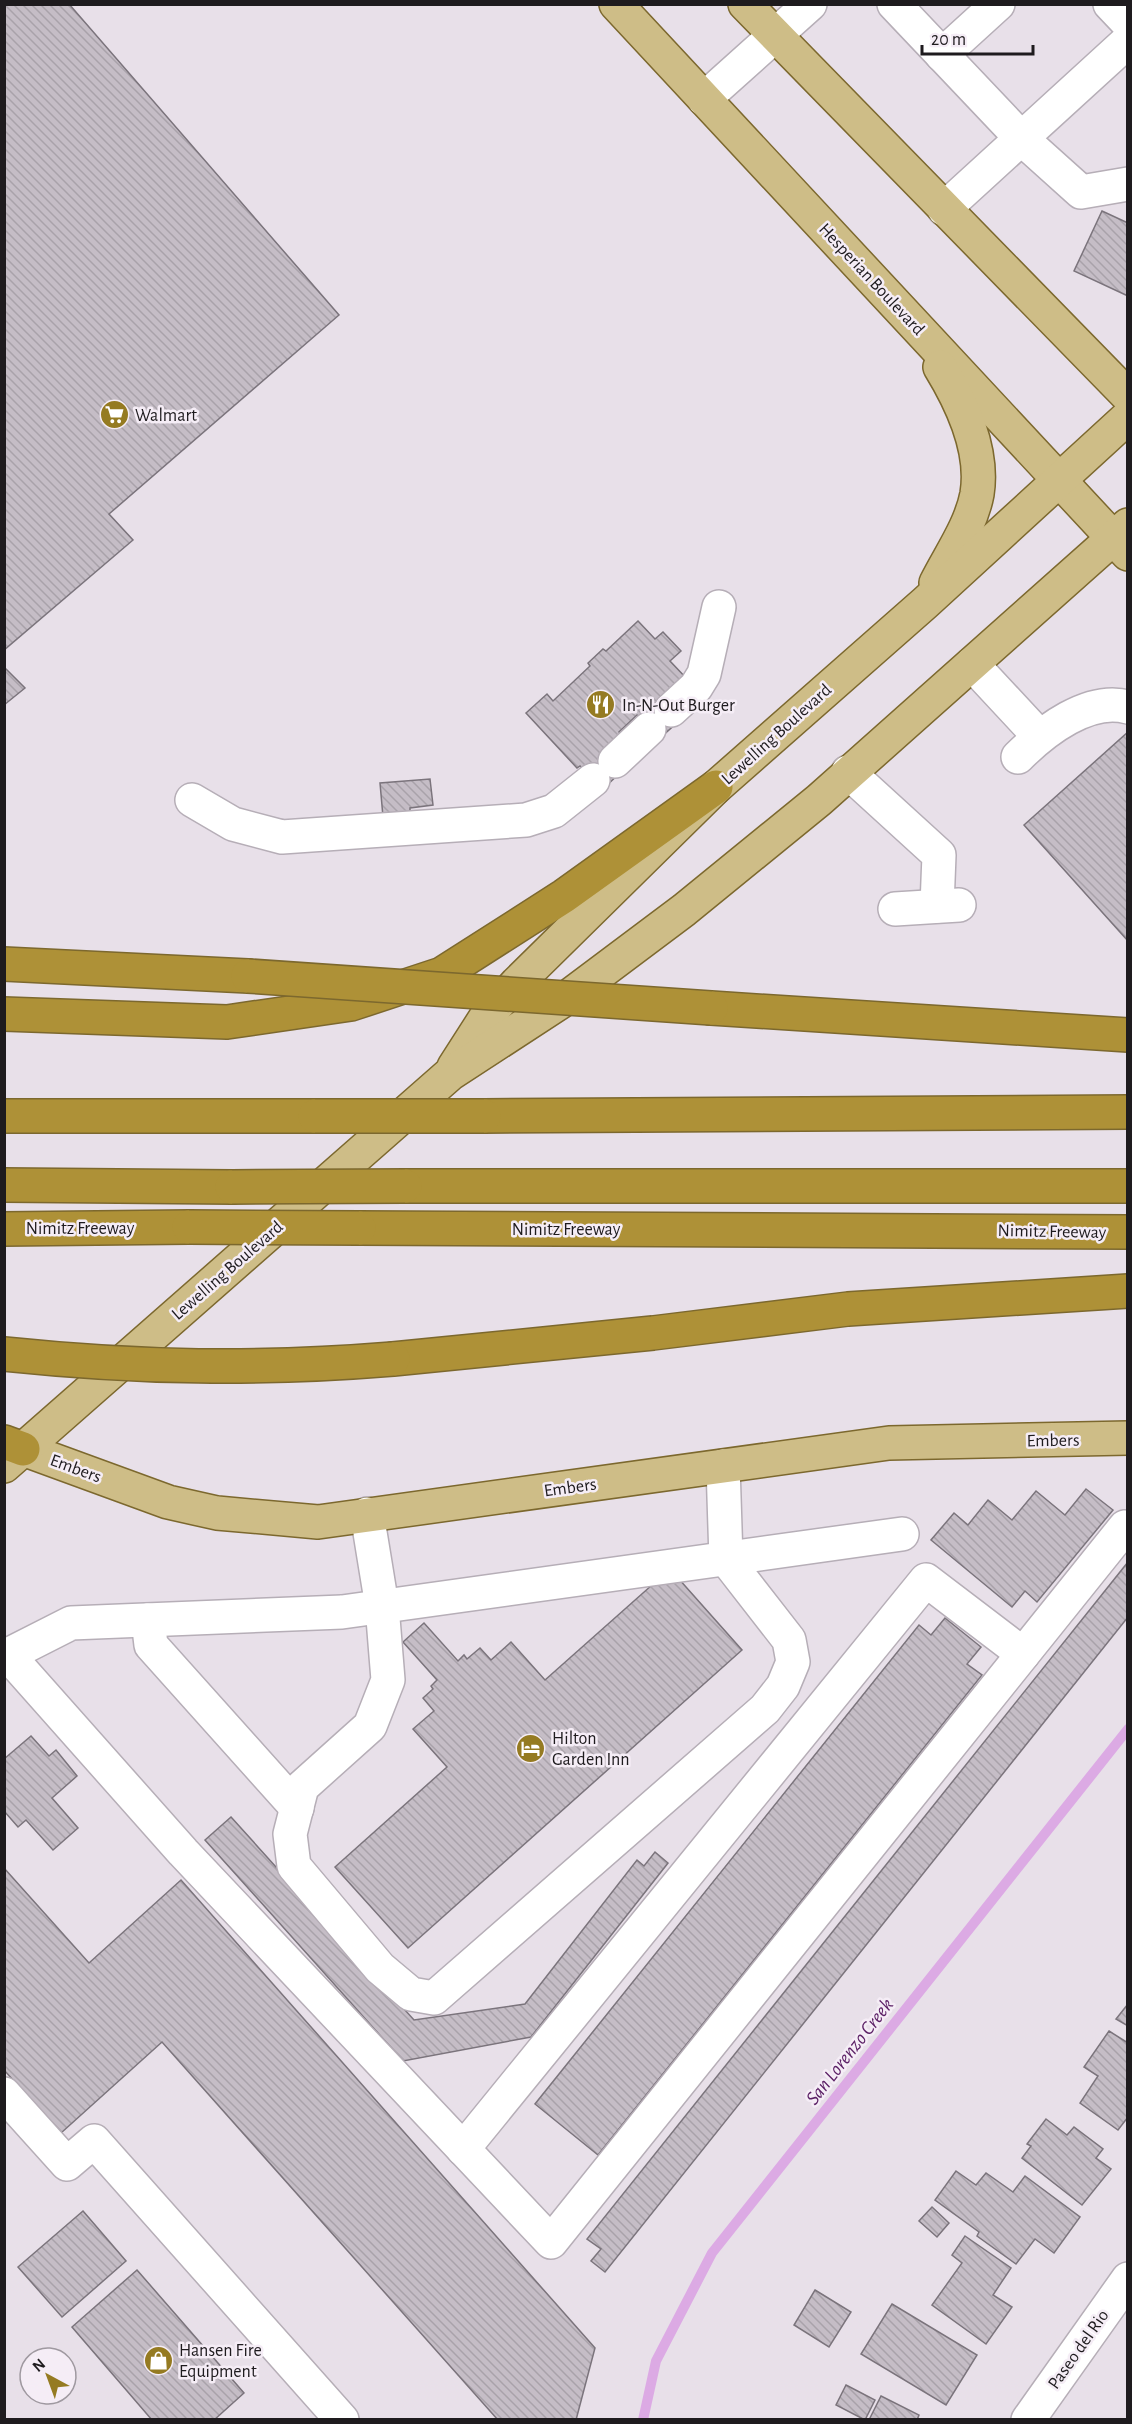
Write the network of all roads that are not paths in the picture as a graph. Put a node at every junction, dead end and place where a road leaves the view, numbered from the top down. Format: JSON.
{"nodes":[{"id":1,"x":616,"y":4,"type":"edge"},
{"id":2,"x":745,"y":4,"type":"edge"},
{"id":3,"x":810,"y":4,"type":"edge"},
{"id":4,"x":894,"y":4,"type":"edge"},
{"id":5,"x":998,"y":4,"type":"edge"},
{"id":6,"x":1110,"y":4,"type":"edge"},
{"id":7,"x":1128,"y":23,"type":"edge"},
{"id":8,"x":776,"y":37,"type":"junction"},
{"id":9,"x":1128,"y":41,"type":"edge"},
{"id":10,"x":942,"y":55,"type":"junction"},
{"id":11,"x":704,"y":99,"type":"junction"},
{"id":12,"x":1022,"y":139,"type":"junction"},
{"id":13,"x":1128,"y":184,"type":"edge"},
{"id":14,"x":944,"y":209,"type":"junction"},
{"id":15,"x":916,"y":326,"type":"junction"},
{"id":16,"x":1128,"y":396,"type":"edge"},
{"id":17,"x":1128,"y":417,"type":"edge"},
{"id":18,"x":1059,"y":481,"type":"junction"},
{"id":19,"x":1123,"y":539,"type":"edge"},
{"id":20,"x":925,"y":603,"type":"junction"},
{"id":21,"x":719,"y":607,"type":"dead end"},
{"id":22,"x":972,"y":664,"type":"junction"},
{"id":23,"x":1128,"y":707,"type":"edge"},
{"id":24,"x":848,"y":772,"type":"junction"},
{"id":25,"x":716,"y":787,"type":"junction"},
{"id":26,"x":192,"y":800,"type":"dead end"},
{"id":27,"x":896,"y":909,"type":"dead end"},
{"id":28,"x":4,"y":964,"type":"edge"},
{"id":29,"x":4,"y":1014,"type":"edge"},
{"id":30,"x":1128,"y":1035,"type":"edge"},
{"id":31,"x":450,"y":1074,"type":"junction"},
{"id":32,"x":1128,"y":1112,"type":"edge"},
{"id":33,"x":4,"y":1116,"type":"edge"},
{"id":34,"x":4,"y":1185,"type":"edge"},
{"id":35,"x":1128,"y":1186,"type":"edge"},
{"id":36,"x":4,"y":1229,"type":"edge"},
{"id":37,"x":1128,"y":1232,"type":"edge"},
{"id":38,"x":1128,"y":1291,"type":"edge"},
{"id":39,"x":4,"y":1354,"type":"edge"},
{"id":40,"x":1128,"y":1438,"type":"edge"},
{"id":41,"x":11,"y":1452,"type":"edge"},
{"id":42,"x":723,"y":1466,"type":"junction"},
{"id":43,"x":366,"y":1515,"type":"junction"},
{"id":44,"x":1125,"y":1527,"type":"dead end"},
{"id":45,"x":902,"y":1534,"type":"dead end"},
{"id":46,"x":726,"y":1558,"type":"junction"},
{"id":47,"x":382,"y":1606,"type":"junction"},
{"id":48,"x":148,"y":1620,"type":"junction"},
{"id":49,"x":1023,"y":1654,"type":"junction"},
{"id":50,"x":6,"y":1656,"type":"edge"},
{"id":51,"x":297,"y":1809,"type":"junction"},
{"id":52,"x":4,"y":2094,"type":"edge"},
{"id":53,"x":463,"y":2149,"type":"junction"},
{"id":54,"x":1128,"y":2279,"type":"edge"},
{"id":55,"x":342,"y":2420,"type":"edge"},
{"id":56,"x":1028,"y":2420,"type":"edge"}],
"edges":[{"from":1,"to":11,"type":"main road","name":"Hesperian Boulevard"},
{"from":2,"to":8,"type":"main road"},
{"from":3,"to":8,"type":"street"},
{"from":4,"to":10,"type":"street"},
{"from":5,"to":10,"type":"street"},
{"from":6,"to":7,"type":"street"},
{"from":8,"to":11,"type":"street"},
{"from":8,"to":14,"type":"main road"},
{"from":9,"to":12,"type":"street"},
{"from":10,"to":12,"type":"street"},
{"from":11,"to":15,"type":"main road","name":"Hesperian Boulevard"},
{"from":12,"to":13,"type":"street"},
{"from":12,"to":14,"type":"street"},
{"from":14,"to":16,"type":"main road"},
{"from":15,"to":18,"type":"main road","name":"Hesperian Boulevard"},
{"from":15,"to":20,"type":"main road"},
{"from":17,"to":18,"type":"main road","name":"Lewelling Boulevard"},
{"from":18,"to":19,"type":"main road","name":"Hesperian Boulevard"},
{"from":18,"to":20,"type":"main road","name":"Lewelling Boulevard"},
{"from":19,"to":22,"type":"main road","name":"Lewelling Boulevard"},
{"from":20,"to":25,"type":"main road","name":"Lewelling Boulevard"},
{"from":21,"to":26,"type":"street"},
{"from":22,"to":23,"type":"street"},
{"from":22,"to":24,"type":"main road","name":"Lewelling Boulevard"},
{"from":24,"to":27,"type":"street"},
{"from":24,"to":31,"type":"main road","name":"Lewelling Boulevard"},
{"from":25,"to":29,"type":"highway"},
{"from":25,"to":31,"type":"main road","name":"Lewelling Boulevard"},
{"from":28,"to":30,"type":"highway","bridge":true},
{"from":31,"to":41,"type":"main road","name":"Lewelling Boulevard"},
{"from":32,"to":33,"type":"highway","bridge":true},
{"from":34,"to":35,"type":"highway","bridge":true},
{"from":36,"to":37,"type":"highway","name":"Nimitz Freeway","bridge":true},
{"from":38,"to":39,"type":"highway","bridge":true},
{"from":40,"to":42,"type":"main road","name":"Embers"},
{"from":41,"to":43,"type":"main road","name":"Embers"},
{"from":42,"to":43,"type":"main road","name":"Embers"},
{"from":42,"to":46,"type":"street"},
{"from":43,"to":47,"type":"street"},
{"from":44,"to":49,"type":"street"},
{"from":45,"to":46,"type":"street"},
{"from":46,"to":47,"type":"street"},
{"from":46,"to":51,"type":"street"},
{"from":47,"to":48,"type":"street"},
{"from":47,"to":51,"type":"street"},
{"from":48,"to":50,"type":"street"},
{"from":48,"to":51,"type":"street"},
{"from":49,"to":53,"type":"street"},
{"from":49,"to":53,"type":"street"},
{"from":50,"to":53,"type":"street"},
{"from":52,"to":55,"type":"street"},
{"from":54,"to":56,"type":"street","name":"Paseo del Rio"}]}
